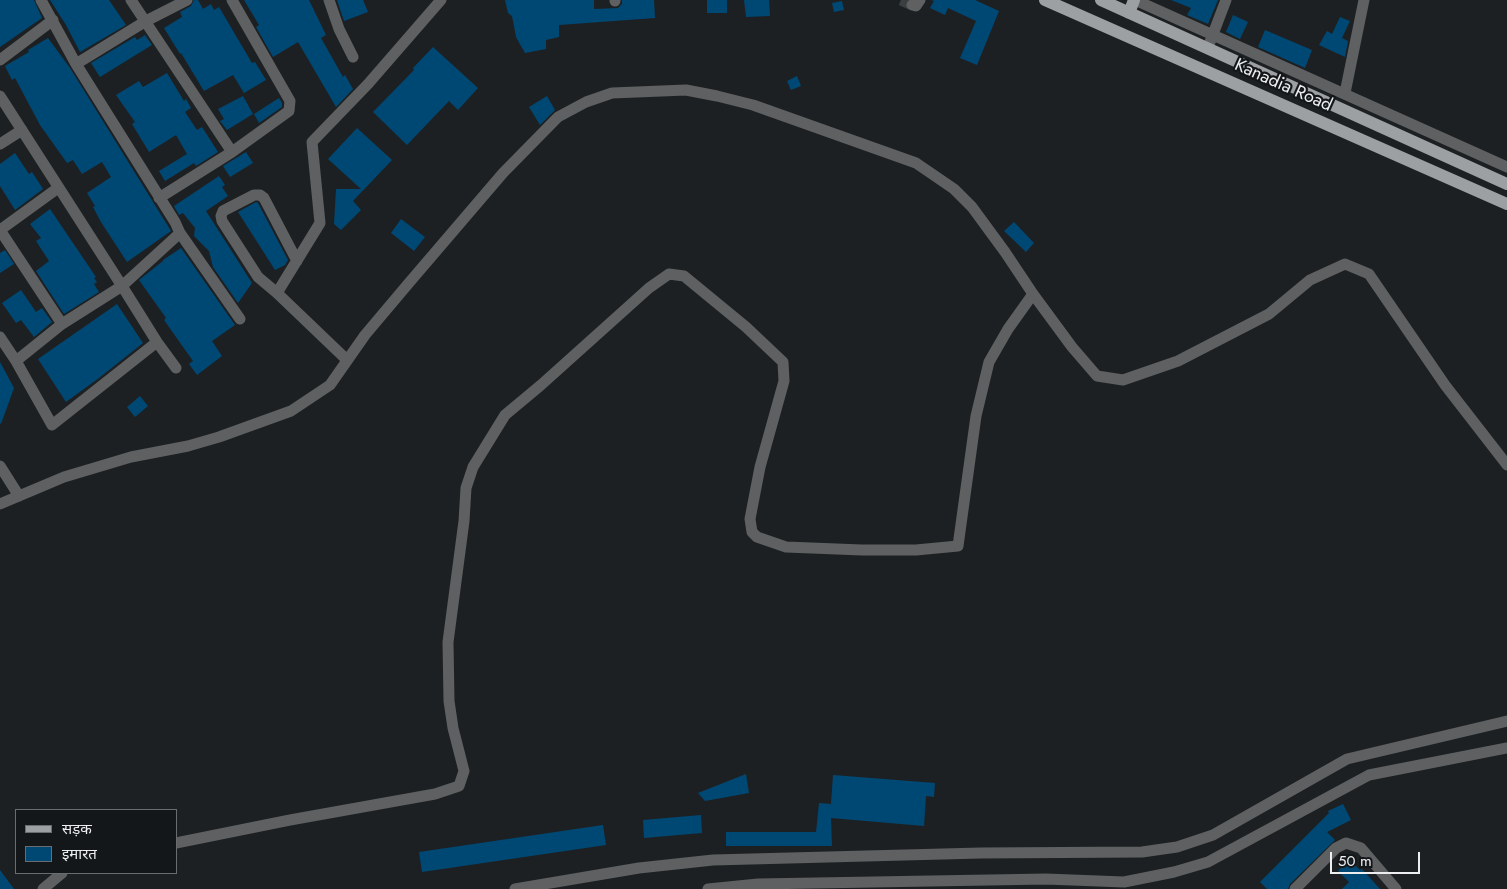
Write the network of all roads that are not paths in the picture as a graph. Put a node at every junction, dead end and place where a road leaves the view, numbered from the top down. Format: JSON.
{"nodes":[{"id":1,"x":41,"y":0,"type":"edge"},
{"id":2,"x":131,"y":0,"type":"edge"},
{"id":3,"x":187,"y":0,"type":"edge"},
{"id":4,"x":232,"y":0,"type":"edge"},
{"id":5,"x":329,"y":0,"type":"edge"},
{"id":6,"x":440,"y":0,"type":"edge"},
{"id":7,"x":1045,"y":0,"type":"edge"},
{"id":8,"x":1101,"y":0,"type":"edge"},
{"id":9,"x":1134,"y":0,"type":"edge"},
{"id":10,"x":1226,"y":0,"type":"edge"},
{"id":11,"x":1364,"y":0,"type":"edge"},
{"id":12,"x":1129,"y":13,"type":"junction"},
{"id":13,"x":53,"y":20,"type":"junction"},
{"id":14,"x":146,"y":21,"type":"junction"},
{"id":15,"x":1212,"y":35,"type":"junction"},
{"id":16,"x":1207,"y":48,"type":"junction"},
{"id":17,"x":353,"y":57,"type":"dead end"},
{"id":18,"x":0,"y":60,"type":"edge"},
{"id":19,"x":76,"y":64,"type":"junction"},
{"id":20,"x":1345,"y":93,"type":"junction"},
{"id":21,"x":0,"y":96,"type":"edge"},
{"id":22,"x":22,"y":130,"type":"junction"},
{"id":23,"x":0,"y":144,"type":"edge"},
{"id":24,"x":232,"y":152,"type":"junction"},
{"id":25,"x":1507,"y":167,"type":"edge"},
{"id":26,"x":1507,"y":184,"type":"edge"},
{"id":27,"x":58,"y":188,"type":"junction"},
{"id":28,"x":159,"y":198,"type":"junction"},
{"id":29,"x":1507,"y":204,"type":"edge"},
{"id":30,"x":0,"y":230,"type":"edge"},
{"id":31,"x":180,"y":233,"type":"junction"},
{"id":32,"x":297,"y":261,"type":"junction"},
{"id":33,"x":122,"y":286,"type":"junction"},
{"id":34,"x":277,"y":293,"type":"junction"},
{"id":35,"x":1033,"y":294,"type":"junction"},
{"id":36,"x":240,"y":319,"type":"dead end"},
{"id":37,"x":62,"y":324,"type":"junction"},
{"id":38,"x":0,"y":337,"type":"edge"},
{"id":39,"x":157,"y":342,"type":"junction"},
{"id":40,"x":16,"y":360,"type":"junction"},
{"id":41,"x":347,"y":360,"type":"junction"},
{"id":42,"x":176,"y":368,"type":"dead end"},
{"id":43,"x":1507,"y":465,"type":"edge"},
{"id":44,"x":0,"y":466,"type":"edge"},
{"id":45,"x":18,"y":496,"type":"junction"},
{"id":46,"x":0,"y":504,"type":"edge"},
{"id":47,"x":1507,"y":721,"type":"edge"},
{"id":48,"x":1507,"y":748,"type":"edge"},
{"id":49,"x":178,"y":843,"type":"edge"},
{"id":50,"x":61,"y":874,"type":"edge"},
{"id":51,"x":43,"y":889,"type":"edge"},
{"id":52,"x":515,"y":889,"type":"edge"},
{"id":53,"x":708,"y":889,"type":"edge"},
{"id":54,"x":1295,"y":889,"type":"edge"},
{"id":55,"x":1396,"y":889,"type":"edge"}],
"edges":[{"from":1,"to":13,"type":"street"},
{"from":2,"to":14,"type":"street"},
{"from":3,"to":14,"type":"street"},
{"from":4,"to":24,"type":"street"},
{"from":5,"to":17,"type":"street"},
{"from":6,"to":32,"type":"street"},
{"from":7,"to":29,"type":"main road","name":"Kanadia Road"},
{"from":8,"to":12,"type":"main road","name":"Kanadia Road"},
{"from":9,"to":12,"type":"main road"},
{"from":9,"to":15,"type":"street"},
{"from":10,"to":15,"type":"street"},
{"from":11,"to":20,"type":"street"},
{"from":12,"to":16,"type":"main road","name":"Kanadia Road"},
{"from":13,"to":18,"type":"street"},
{"from":13,"to":19,"type":"street"},
{"from":14,"to":19,"type":"street"},
{"from":14,"to":24,"type":"street"},
{"from":15,"to":16,"type":"street"},
{"from":15,"to":20,"type":"street"},
{"from":16,"to":26,"type":"main road","name":"Kanadia Road"},
{"from":19,"to":28,"type":"street"},
{"from":20,"to":25,"type":"street"},
{"from":21,"to":22,"type":"street"},
{"from":22,"to":23,"type":"street"},
{"from":22,"to":27,"type":"street"},
{"from":24,"to":28,"type":"street"},
{"from":27,"to":30,"type":"street"},
{"from":27,"to":33,"type":"street"},
{"from":28,"to":31,"type":"street"},
{"from":30,"to":37,"type":"street"},
{"from":31,"to":33,"type":"street"},
{"from":31,"to":36,"type":"street"},
{"from":32,"to":34,"type":"street"},
{"from":32,"to":34,"type":"street"},
{"from":33,"to":37,"type":"street"},
{"from":33,"to":39,"type":"street"},
{"from":34,"to":41,"type":"street"},
{"from":35,"to":41,"type":"street"},
{"from":35,"to":43,"type":"street"},
{"from":35,"to":49,"type":"street"},
{"from":37,"to":40,"type":"street"},
{"from":38,"to":40,"type":"street"},
{"from":39,"to":40,"type":"street"},
{"from":39,"to":42,"type":"street"},
{"from":41,"to":45,"type":"street"},
{"from":44,"to":45,"type":"street"},
{"from":45,"to":46,"type":"street"},
{"from":47,"to":52,"type":"street"},
{"from":48,"to":53,"type":"street"},
{"from":50,"to":51,"type":"street"},
{"from":54,"to":55,"type":"street"}]}
